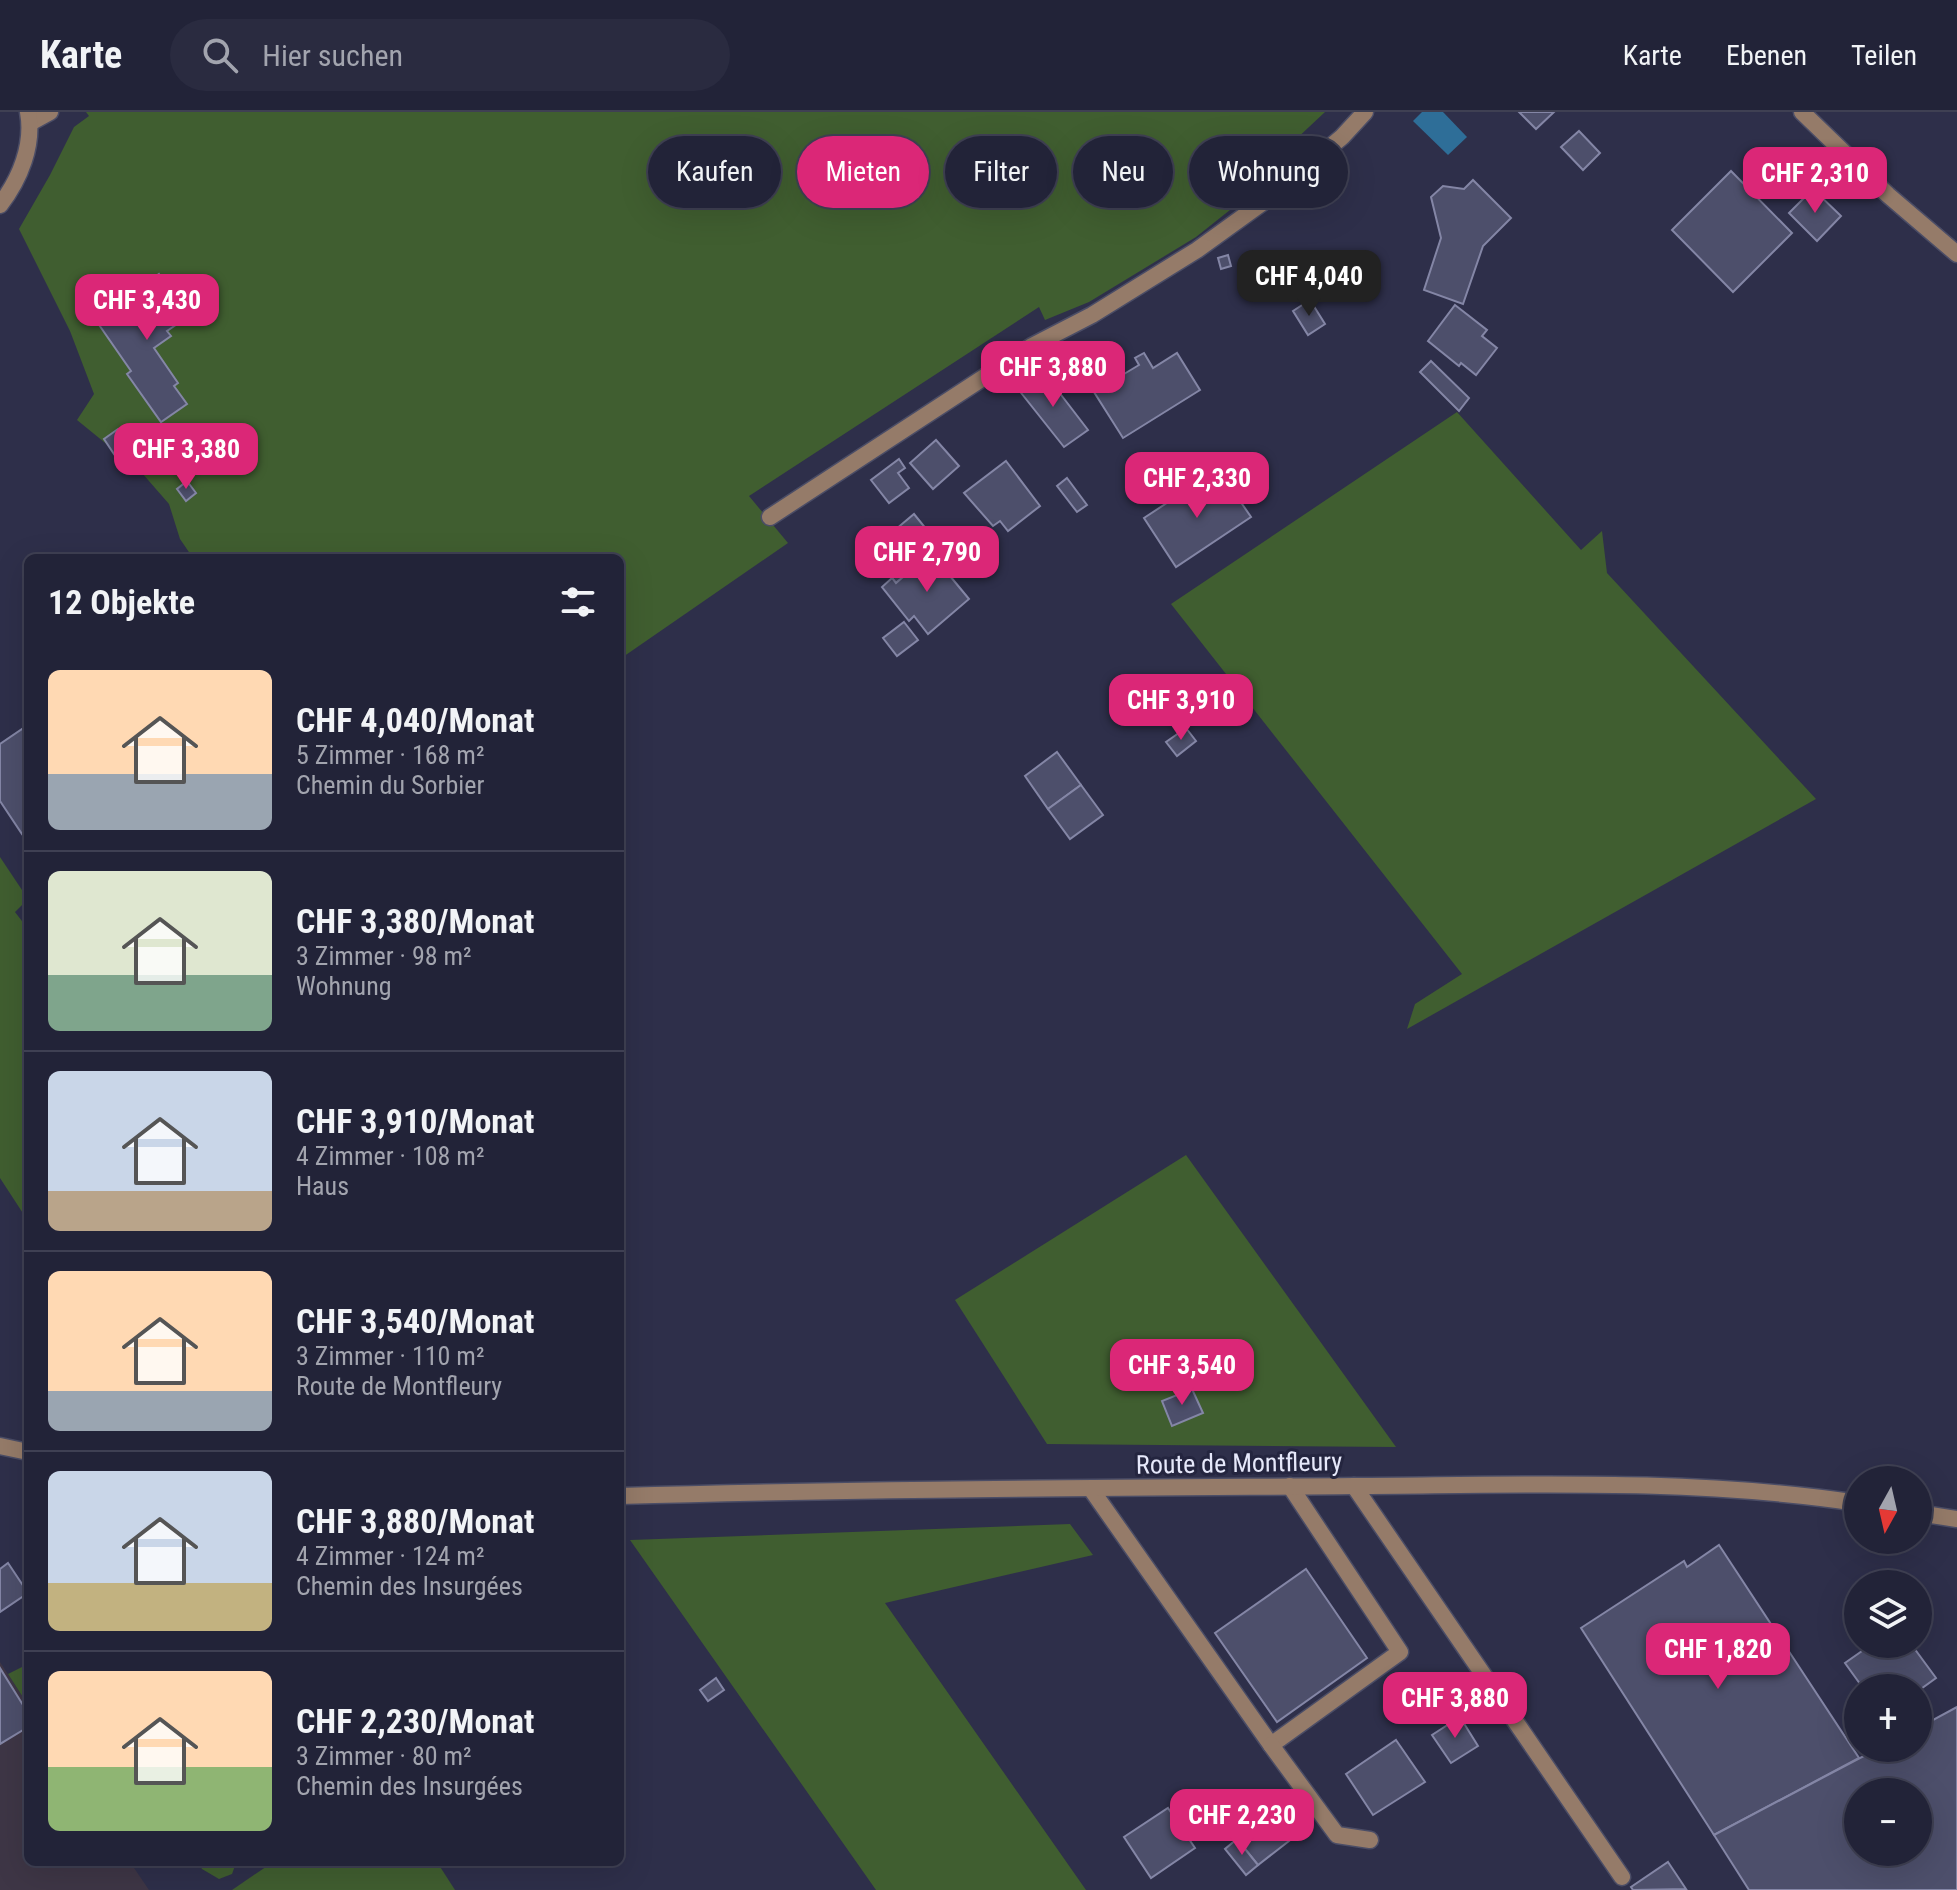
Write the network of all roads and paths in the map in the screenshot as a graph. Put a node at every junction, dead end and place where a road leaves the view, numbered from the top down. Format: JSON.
{"nodes":[{"id":1,"x":50,"y":112,"type":"edge"},
{"id":2,"x":1365,"y":112,"type":"edge"},
{"id":3,"x":1802,"y":112,"type":"edge"},
{"id":4,"x":29,"y":117,"type":"edge"},
{"id":5,"x":0,"y":205,"type":"edge"},
{"id":6,"x":1957,"y":254,"type":"edge"},
{"id":7,"x":770,"y":517,"type":"dead end"},
{"id":8,"x":0,"y":1446,"type":"edge"},
{"id":9,"x":24,"y":1451,"type":"edge"},
{"id":10,"x":1290,"y":1486,"type":"junction"},
{"id":11,"x":1354,"y":1486,"type":"junction"},
{"id":12,"x":1091,"y":1489,"type":"junction"},
{"id":13,"x":624,"y":1496,"type":"edge"},
{"id":14,"x":1844,"y":1501,"type":"edge"},
{"id":15,"x":1932,"y":1515,"type":"edge"},
{"id":16,"x":1957,"y":1519,"type":"edge"},
{"id":17,"x":1271,"y":1745,"type":"junction"},
{"id":18,"x":1370,"y":1840,"type":"dead end"},
{"id":19,"x":1622,"y":1877,"type":"dead end"}],
"edges":[{"from":1,"to":4,"type":"street"},
{"from":2,"to":7,"type":"street"},
{"from":3,"to":6,"type":"street"},
{"from":4,"to":5,"type":"street"},
{"from":8,"to":9,"type":"street"},
{"from":10,"to":11,"type":"street","name":"Route de Montfleury"},
{"from":10,"to":12,"type":"street","name":"Route de Montfleury"},
{"from":10,"to":17,"type":"street"},
{"from":11,"to":14,"type":"street","name":"Route de Montfleury"},
{"from":11,"to":19,"type":"street"},
{"from":12,"to":13,"type":"street","name":"Route de Montfleury"},
{"from":12,"to":17,"type":"street"},
{"from":15,"to":16,"type":"street"},
{"from":17,"to":18,"type":"street"}]}
